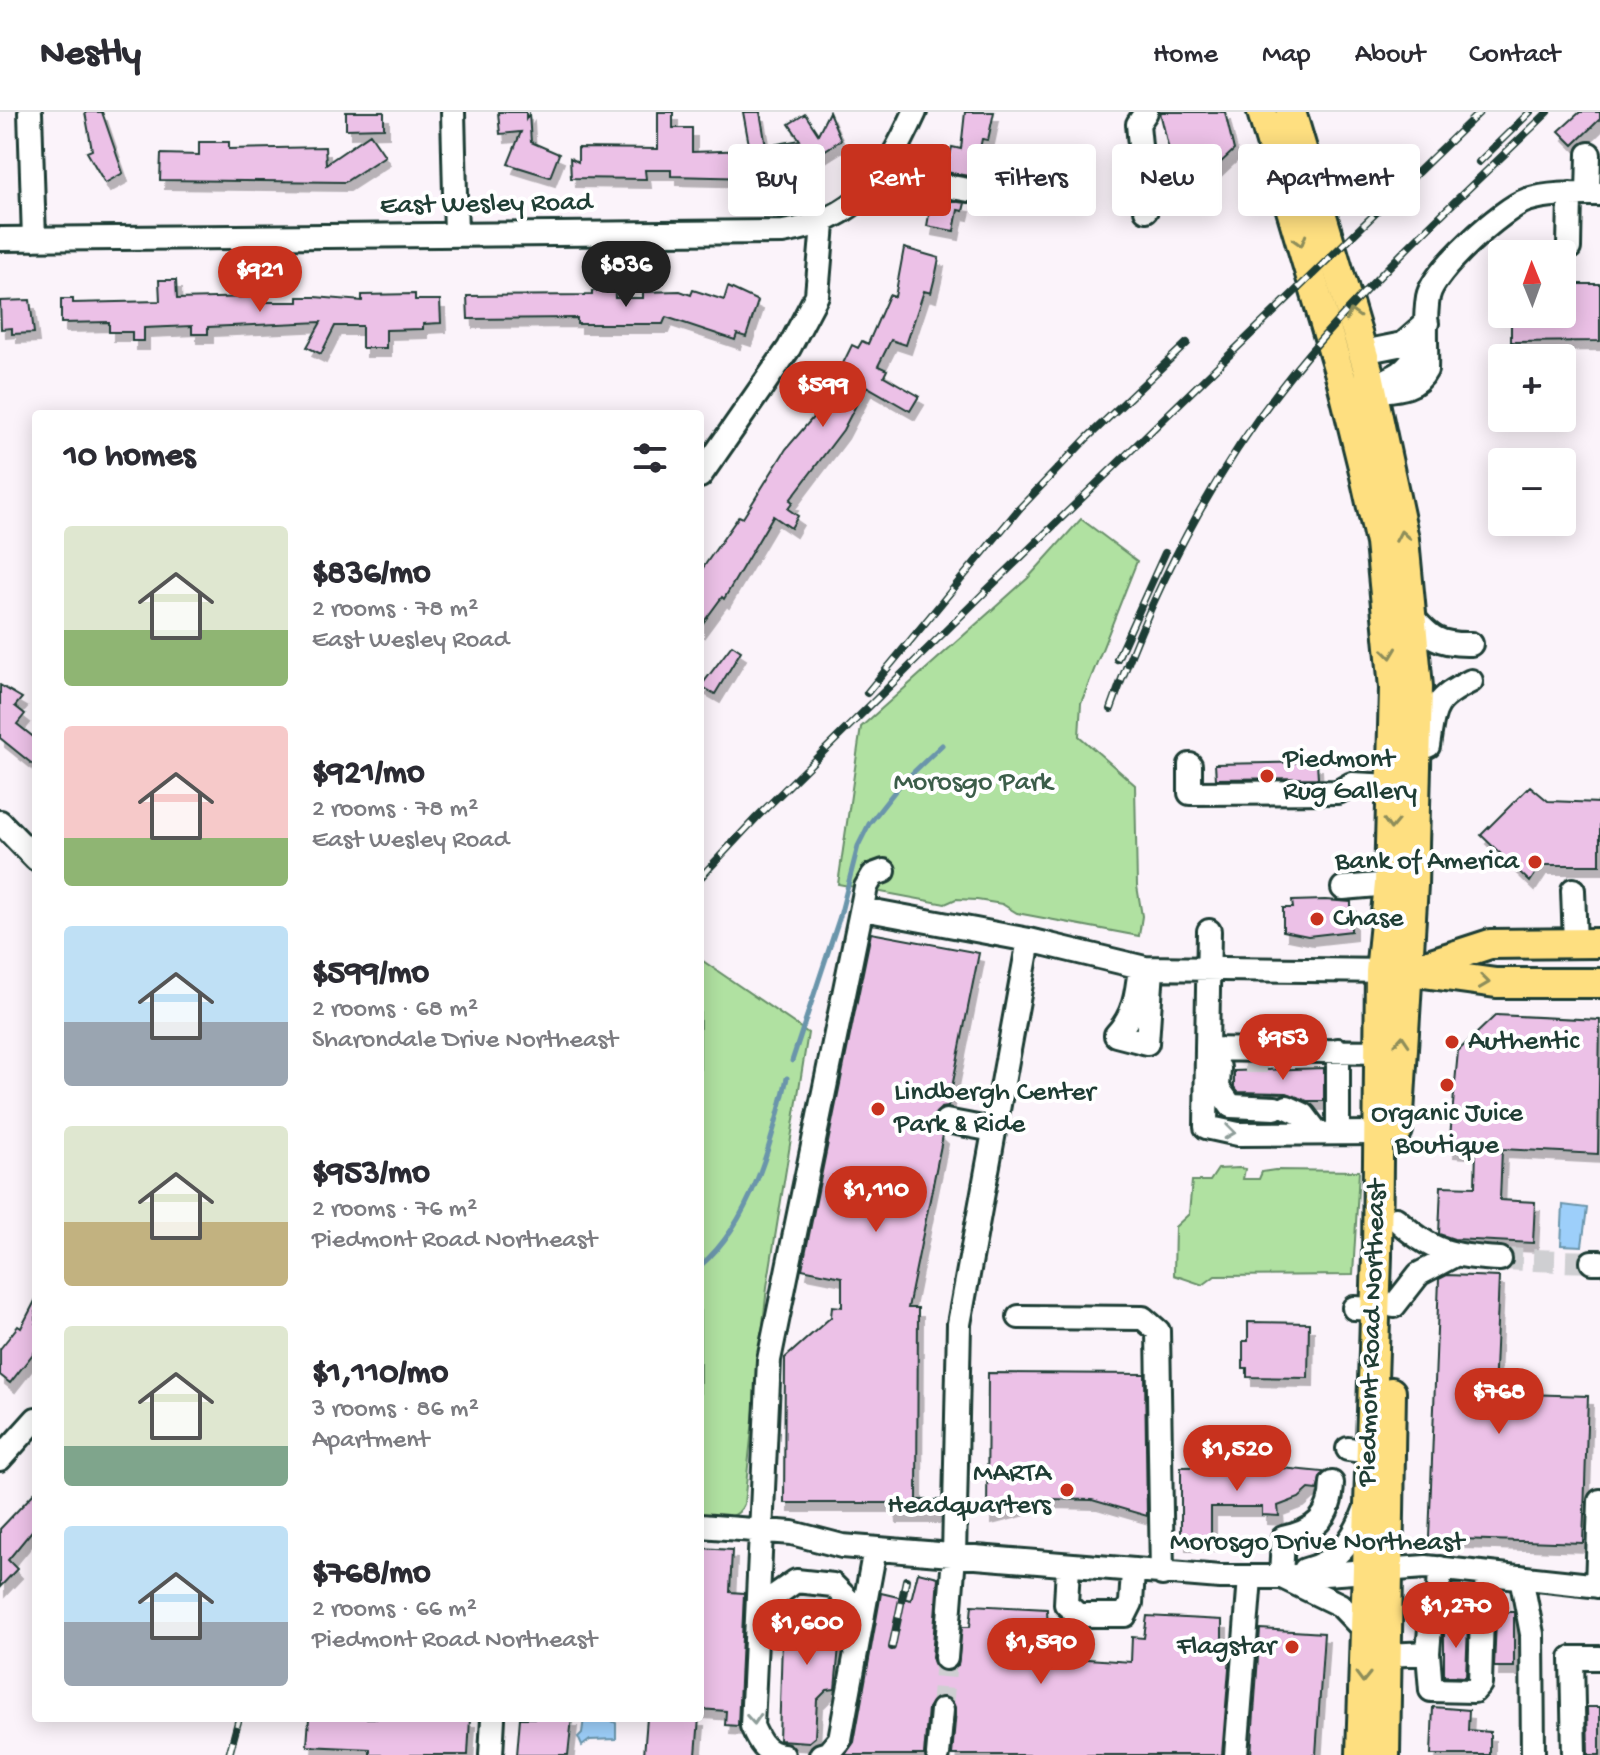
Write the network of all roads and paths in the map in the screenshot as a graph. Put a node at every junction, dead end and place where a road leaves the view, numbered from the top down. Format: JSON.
{"nodes":[{"id":1,"x":30,"y":112,"type":"edge"},
{"id":2,"x":453,"y":112,"type":"edge"},
{"id":3,"x":915,"y":112,"type":"edge"},
{"id":4,"x":1146,"y":112,"type":"edge"},
{"id":5,"x":1262,"y":112,"type":"edge"},
{"id":6,"x":1291,"y":112,"type":"edge"},
{"id":7,"x":900,"y":144,"type":"edge"},
{"id":8,"x":1140,"y":144,"type":"edge"},
{"id":9,"x":1589,"y":154,"type":"dead end"},
{"id":10,"x":1586,"y":194,"type":"edge"},
{"id":11,"x":841,"y":211,"type":"edge"},
{"id":12,"x":823,"y":224,"type":"junction"},
{"id":13,"x":456,"y":235,"type":"junction"},
{"id":14,"x":0,"y":239,"type":"edge"},
{"id":15,"x":34,"y":239,"type":"junction"},
{"id":16,"x":1572,"y":240,"type":"edge"},
{"id":17,"x":1428,"y":322,"type":"junction"},
{"id":18,"x":1363,"y":352,"type":"junction"},
{"id":19,"x":1359,"y":394,"type":"junction"},
{"id":20,"x":704,"y":470,"type":"edge"},
{"id":21,"x":1410,"y":614,"type":"junction"},
{"id":22,"x":1471,"y":644,"type":"dead end"},
{"id":23,"x":1471,"y":681,"type":"dead end"},
{"id":24,"x":1190,"y":765,"type":"dead end"},
{"id":25,"x":1404,"y":786,"type":"junction"},
{"id":26,"x":0,"y":822,"type":"edge"},
{"id":27,"x":32,"y":855,"type":"edge"},
{"id":28,"x":884,"y":871,"type":"dead end"},
{"id":29,"x":1389,"y":884,"type":"junction"},
{"id":30,"x":1343,"y":888,"type":"dead end"},
{"id":31,"x":1573,"y":890,"type":"dead end"},
{"id":32,"x":863,"y":909,"type":"junction"},
{"id":33,"x":1209,"y":931,"type":"dead end"},
{"id":34,"x":1029,"y":940,"type":"junction"},
{"id":35,"x":1588,"y":943,"type":"edge"},
{"id":36,"x":1146,"y":968,"type":"junction"},
{"id":37,"x":1209,"y":971,"type":"junction"},
{"id":38,"x":1394,"y":972,"type":"junction"},
{"id":39,"x":1600,"y":983,"type":"edge"},
{"id":40,"x":1207,"y":1049,"type":"junction"},
{"id":41,"x":1329,"y":1050,"type":"junction"},
{"id":42,"x":1380,"y":1052,"type":"junction"},
{"id":43,"x":1245,"y":1062,"type":"tunnel mouth"},
{"id":44,"x":1288,"y":1062,"type":"tunnel mouth"},
{"id":45,"x":946,"y":1121,"type":"dead end"},
{"id":46,"x":993,"y":1130,"type":"junction"},
{"id":47,"x":1327,"y":1132,"type":"junction"},
{"id":48,"x":1380,"y":1133,"type":"junction"},
{"id":49,"x":1396,"y":1219,"type":"junction"},
{"id":50,"x":1453,"y":1256,"type":"junction"},
{"id":51,"x":1500,"y":1259,"type":"tunnel mouth"},
{"id":52,"x":1374,"y":1308,"type":"junction"},
{"id":53,"x":1019,"y":1317,"type":"dead end"},
{"id":54,"x":32,"y":1423,"type":"edge"},
{"id":55,"x":0,"y":1459,"type":"edge"},
{"id":56,"x":1332,"y":1483,"type":"dead end"},
{"id":57,"x":1600,"y":1501,"type":"edge"},
{"id":58,"x":1368,"y":1502,"type":"junction"},
{"id":59,"x":704,"y":1526,"type":"edge"},
{"id":60,"x":760,"y":1530,"type":"junction"},
{"id":61,"x":875,"y":1549,"type":"junction"},
{"id":62,"x":954,"y":1556,"type":"junction"},
{"id":63,"x":1068,"y":1567,"type":"junction"},
{"id":64,"x":1440,"y":1568,"type":"junction"},
{"id":65,"x":1376,"y":1571,"type":"junction"},
{"id":66,"x":1133,"y":1572,"type":"junction"},
{"id":67,"x":1162,"y":1574,"type":"junction"},
{"id":68,"x":1488,"y":1574,"type":"junction"},
{"id":69,"x":1281,"y":1577,"type":"junction"},
{"id":70,"x":1521,"y":1577,"type":"junction"},
{"id":71,"x":1250,"y":1578,"type":"junction"},
{"id":72,"x":1598,"y":1586,"type":"edge"},
{"id":73,"x":760,"y":1606,"type":"junction"},
{"id":74,"x":1438,"y":1609,"type":"junction"},
{"id":75,"x":1482,"y":1613,"type":"junction"},
{"id":76,"x":863,"y":1615,"type":"junction"},
{"id":77,"x":1364,"y":1630,"type":"junction"},
{"id":78,"x":1428,"y":1653,"type":"junction"},
{"id":79,"x":1387,"y":1655,"type":"junction"},
{"id":80,"x":946,"y":1658,"type":"tunnel mouth"},
{"id":81,"x":1600,"y":1658,"type":"edge"},
{"id":82,"x":942,"y":1710,"type":"tunnel mouth"},
{"id":83,"x":493,"y":1722,"type":"edge"},
{"id":84,"x":491,"y":1755,"type":"edge"},
{"id":85,"x":783,"y":1755,"type":"edge"},
{"id":86,"x":821,"y":1755,"type":"edge"},
{"id":87,"x":938,"y":1755,"type":"edge"},
{"id":88,"x":1236,"y":1755,"type":"edge"},
{"id":89,"x":1361,"y":1755,"type":"edge"},
{"id":90,"x":1385,"y":1755,"type":"edge"},
{"id":91,"x":1533,"y":1755,"type":"edge"},
{"id":92,"x":1574,"y":1755,"type":"edge"}],
"edges":[{"from":1,"to":15,"type":"street"},
{"from":2,"to":13,"type":"street"},
{"from":3,"to":7,"type":"street","name":"East Wesley Road"},
{"from":4,"to":8,"type":"street"},
{"from":5,"to":19,"type":"main road","name":"Piedmont Road Northeast","one_way":true},
{"from":18,"to":6,"type":"main road","name":"Piedmont Road Northeast","one_way":true},
{"from":9,"to":10,"type":"street"},
{"from":10,"to":16,"type":"street"},
{"from":10,"to":17,"type":"street"},
{"from":11,"to":12,"type":"street","name":"East Wesley Road"},
{"from":12,"to":13,"type":"street","name":"East Wesley Road"},
{"from":12,"to":20,"type":"street"},
{"from":13,"to":15,"type":"street","name":"East Wesley Road"},
{"from":14,"to":15,"type":"street","name":"East Wesley Road"},
{"from":17,"to":18,"type":"street"},
{"from":17,"to":19,"type":"street"},
{"from":18,"to":19,"type":"main road","name":"Piedmont Road Northeast"},
{"from":21,"to":19,"type":"main road","name":"Piedmont Road Northeast","one_way":true},
{"from":19,"to":25,"type":"main road","name":"Piedmont Road Northeast","one_way":true},
{"from":21,"to":22,"type":"street"},
{"from":21,"to":25,"type":"main road","name":"Piedmont Road Northeast"},
{"from":23,"to":25,"type":"street"},
{"from":24,"to":25,"type":"street"},
{"from":25,"to":29,"type":"main road","name":"Piedmont Road Northeast","one_way":true},
{"from":25,"to":38,"type":"main road","name":"Piedmont Road Northeast"},
{"from":26,"to":27,"type":"street"},
{"from":28,"to":32,"type":"street"},
{"from":29,"to":30,"type":"street"},
{"from":29,"to":38,"type":"main road","name":"Piedmont Road Northeast"},
{"from":31,"to":35,"type":"street"},
{"from":32,"to":34,"type":"street"},
{"from":32,"to":60,"type":"street"},
{"from":33,"to":37,"type":"street"},
{"from":34,"to":36,"type":"street"},
{"from":34,"to":46,"type":"street"},
{"from":35,"to":38,"type":"main road"},
{"from":36,"to":36,"type":"street"},
{"from":36,"to":37,"type":"street"},
{"from":37,"to":38,"type":"street"},
{"from":37,"to":40,"type":"street"},
{"from":38,"to":39,"type":"main road","one_way":true},
{"from":38,"to":42,"type":"main road","name":"Piedmont Road Northeast"},
{"from":49,"to":38,"type":"main road","name":"Piedmont Road Northeast","one_way":true},
{"from":40,"to":41,"type":"street"},
{"from":40,"to":47,"type":"street","one_way":true},
{"from":41,"to":42,"type":"street"},
{"from":41,"to":44,"type":"street"},
{"from":41,"to":47,"type":"street"},
{"from":42,"to":48,"type":"main road","name":"Piedmont Road Northeast"},
{"from":43,"to":47,"type":"street"},
{"from":45,"to":46,"type":"street"},
{"from":46,"to":62,"type":"street"},
{"from":47,"to":48,"type":"street"},
{"from":48,"to":52,"type":"main road","name":"Piedmont Road Northeast"},
{"from":49,"to":50,"type":"street"},
{"from":49,"to":52,"type":"main road","name":"Piedmont Road Northeast"},
{"from":50,"to":51,"type":"street"},
{"from":50,"to":52,"type":"street"},
{"from":52,"to":58,"type":"main road","name":"Piedmont Road Northeast"},
{"from":52,"to":65,"type":"main road","name":"Piedmont Road Northeast"},
{"from":53,"to":67,"type":"street"},
{"from":54,"to":55,"type":"street"},
{"from":56,"to":69,"type":"street"},
{"from":57,"to":72,"type":"street"},
{"from":58,"to":65,"type":"main road","name":"Piedmont Road Northeast"},
{"from":58,"to":69,"type":"street"},
{"from":59,"to":60,"type":"street","name":"Morosgo Drive Northeast"},
{"from":60,"to":61,"type":"street","name":"Morosgo Drive Northeast"},
{"from":60,"to":73,"type":"street"},
{"from":61,"to":62,"type":"street","name":"Morosgo Drive Northeast"},
{"from":61,"to":76,"type":"street"},
{"from":62,"to":63,"type":"street","name":"Morosgo Drive Northeast"},
{"from":62,"to":80,"type":"street"},
{"from":63,"to":66,"type":"street","name":"Morosgo Drive Northeast"},
{"from":63,"to":66,"type":"street"},
{"from":64,"to":65,"type":"street","name":"Morosgo Drive Northeast"},
{"from":64,"to":68,"type":"street","name":"Morosgo Drive Northeast"},
{"from":64,"to":74,"type":"street"},
{"from":65,"to":69,"type":"street","name":"Morosgo Drive Northeast"},
{"from":65,"to":77,"type":"main road","name":"Piedmont Road Northeast"},
{"from":65,"to":79,"type":"main road","name":"Piedmont Road Northeast"},
{"from":66,"to":67,"type":"street","name":"Morosgo Drive Northeast"},
{"from":67,"to":71,"type":"street","name":"Morosgo Drive Northeast"},
{"from":68,"to":70,"type":"street","name":"Morosgo Drive Northeast"},
{"from":68,"to":75,"type":"street"},
{"from":69,"to":71,"type":"street","name":"Morosgo Drive Northeast"},
{"from":69,"to":77,"type":"street"},
{"from":70,"to":72,"type":"street","name":"Morosgo Drive Northeast"},
{"from":70,"to":91,"type":"street"},
{"from":71,"to":88,"type":"street"},
{"from":73,"to":76,"type":"street"},
{"from":73,"to":85,"type":"street","one_way":true},
{"from":74,"to":75,"type":"street"},
{"from":74,"to":78,"type":"street"},
{"from":75,"to":78,"type":"street"},
{"from":76,"to":86,"type":"street"},
{"from":77,"to":89,"type":"main road","name":"Piedmont Road Northeast","one_way":true},
{"from":78,"to":79,"type":"street"},
{"from":79,"to":90,"type":"main road","name":"Piedmont Road Northeast"},
{"from":81,"to":92,"type":"street"},
{"from":82,"to":87,"type":"street"},
{"from":83,"to":84,"type":"street"}]}
